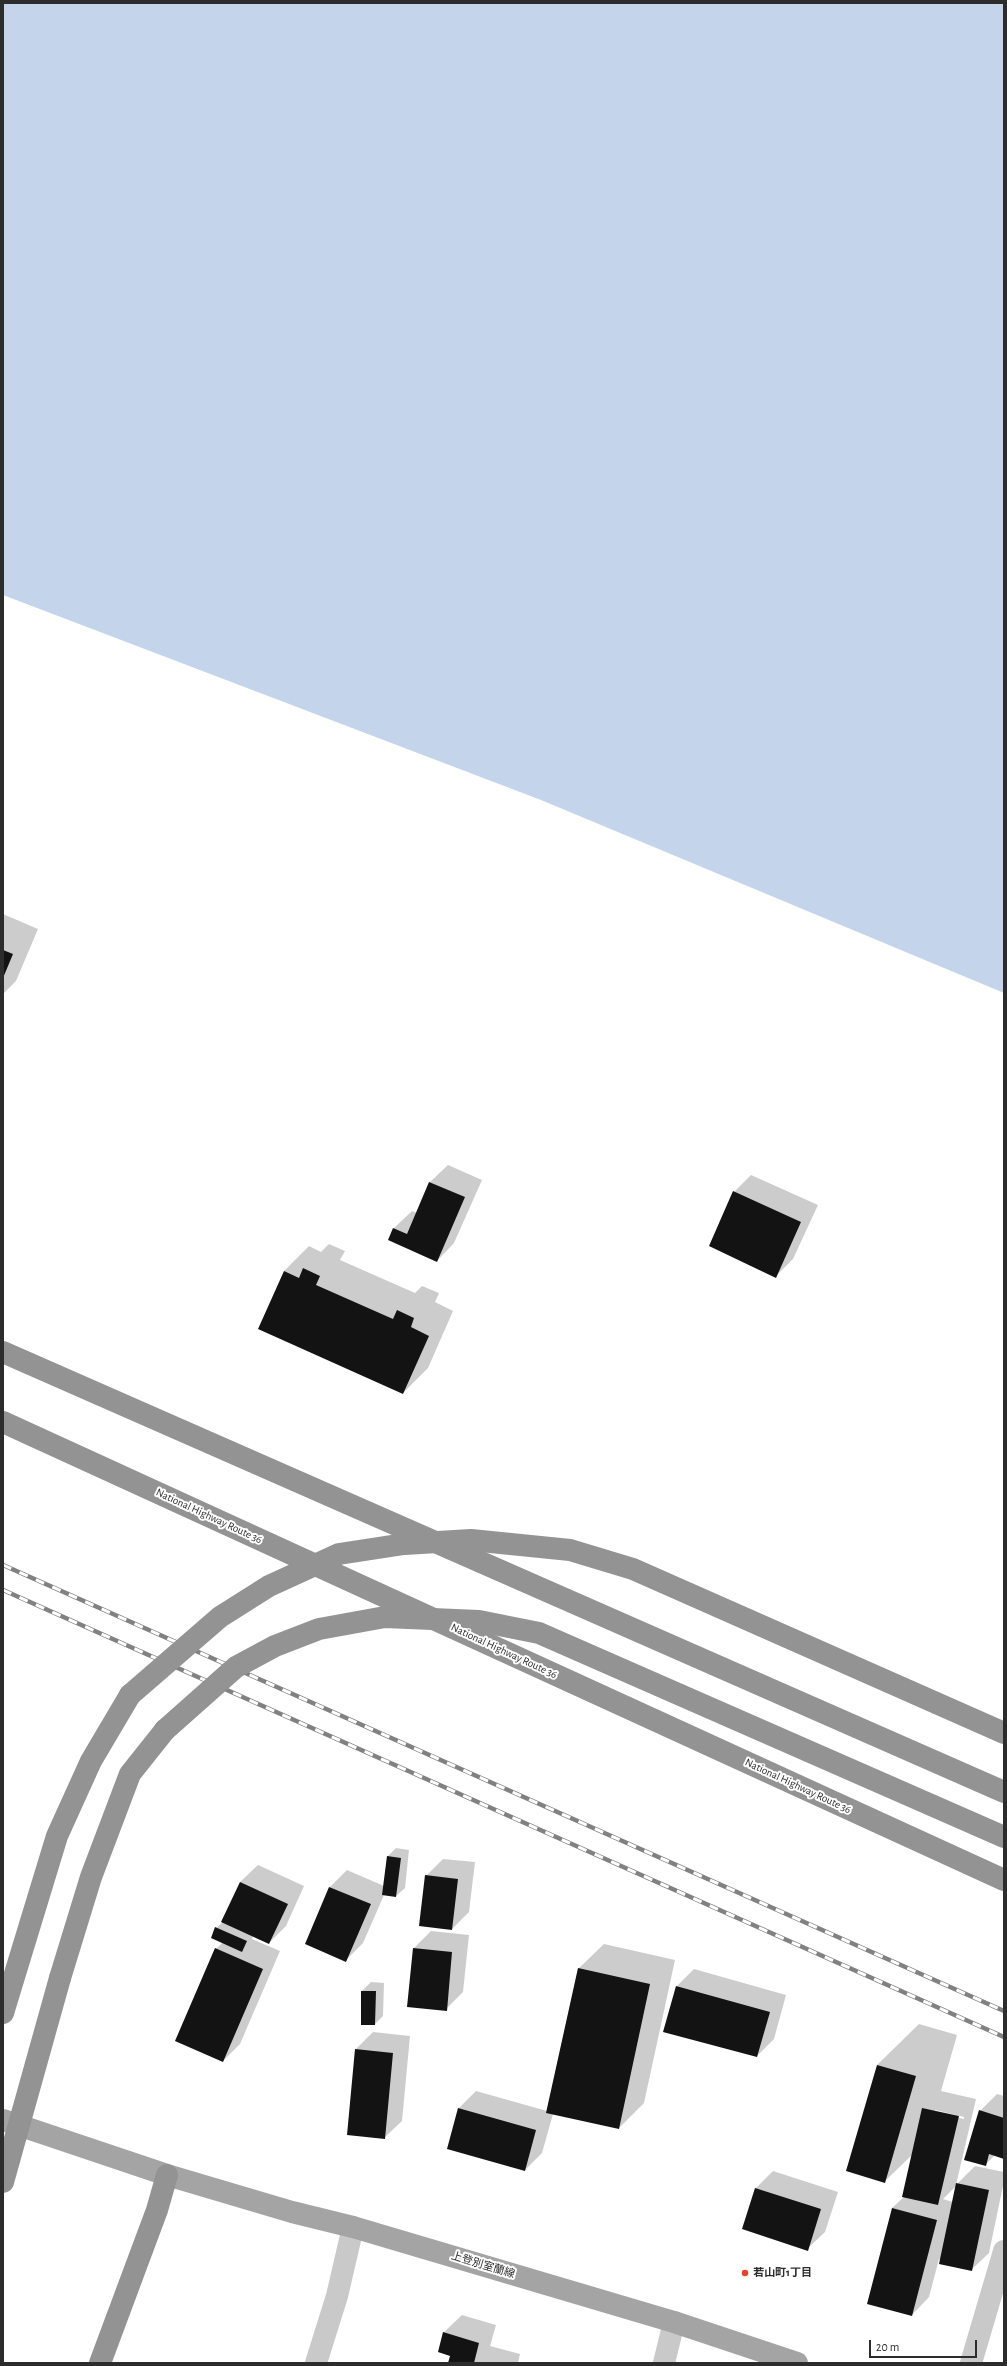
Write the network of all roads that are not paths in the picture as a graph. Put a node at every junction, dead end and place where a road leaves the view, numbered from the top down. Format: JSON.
{"nodes":[{"id":1,"x":3,"y":1352,"type":"edge"},
{"id":2,"x":3,"y":1422,"type":"edge"},
{"id":3,"x":1004,"y":1733,"type":"edge"},
{"id":4,"x":1004,"y":1792,"type":"edge"},
{"id":5,"x":1004,"y":1837,"type":"edge"},
{"id":6,"x":1004,"y":1880,"type":"edge"},
{"id":7,"x":3,"y":2013,"type":"edge"},
{"id":8,"x":3,"y":2120,"type":"edge"},
{"id":9,"x":167,"y":2175,"type":"junction"},
{"id":10,"x":3,"y":2182,"type":"edge"},
{"id":11,"x":353,"y":2226,"type":"junction"},
{"id":12,"x":1004,"y":2251,"type":"edge"},
{"id":13,"x":674,"y":2322,"type":"junction"},
{"id":14,"x":100,"y":2363,"type":"edge"},
{"id":15,"x":316,"y":2363,"type":"edge"},
{"id":16,"x":664,"y":2363,"type":"edge"},
{"id":17,"x":797,"y":2363,"type":"edge"},
{"id":18,"x":971,"y":2363,"type":"edge"}],
"edges":[{"from":1,"to":4,"type":"highway"},
{"from":2,"to":6,"type":"highway","name":"National Highway Route 36"},
{"from":3,"to":7,"type":"highway","bridge":true},
{"from":5,"to":10,"type":"highway","bridge":true},
{"from":8,"to":9,"type":"main road","name":"上登別室蘭線"},
{"from":9,"to":11,"type":"main road","name":"上登別室蘭線"},
{"from":9,"to":14,"type":"highway"},
{"from":11,"to":13,"type":"main road","name":"上登別室蘭線"},
{"from":11,"to":15,"type":"street"},
{"from":12,"to":18,"type":"street"},
{"from":13,"to":16,"type":"street"},
{"from":13,"to":17,"type":"main road","name":"上登別室蘭線"}]}
